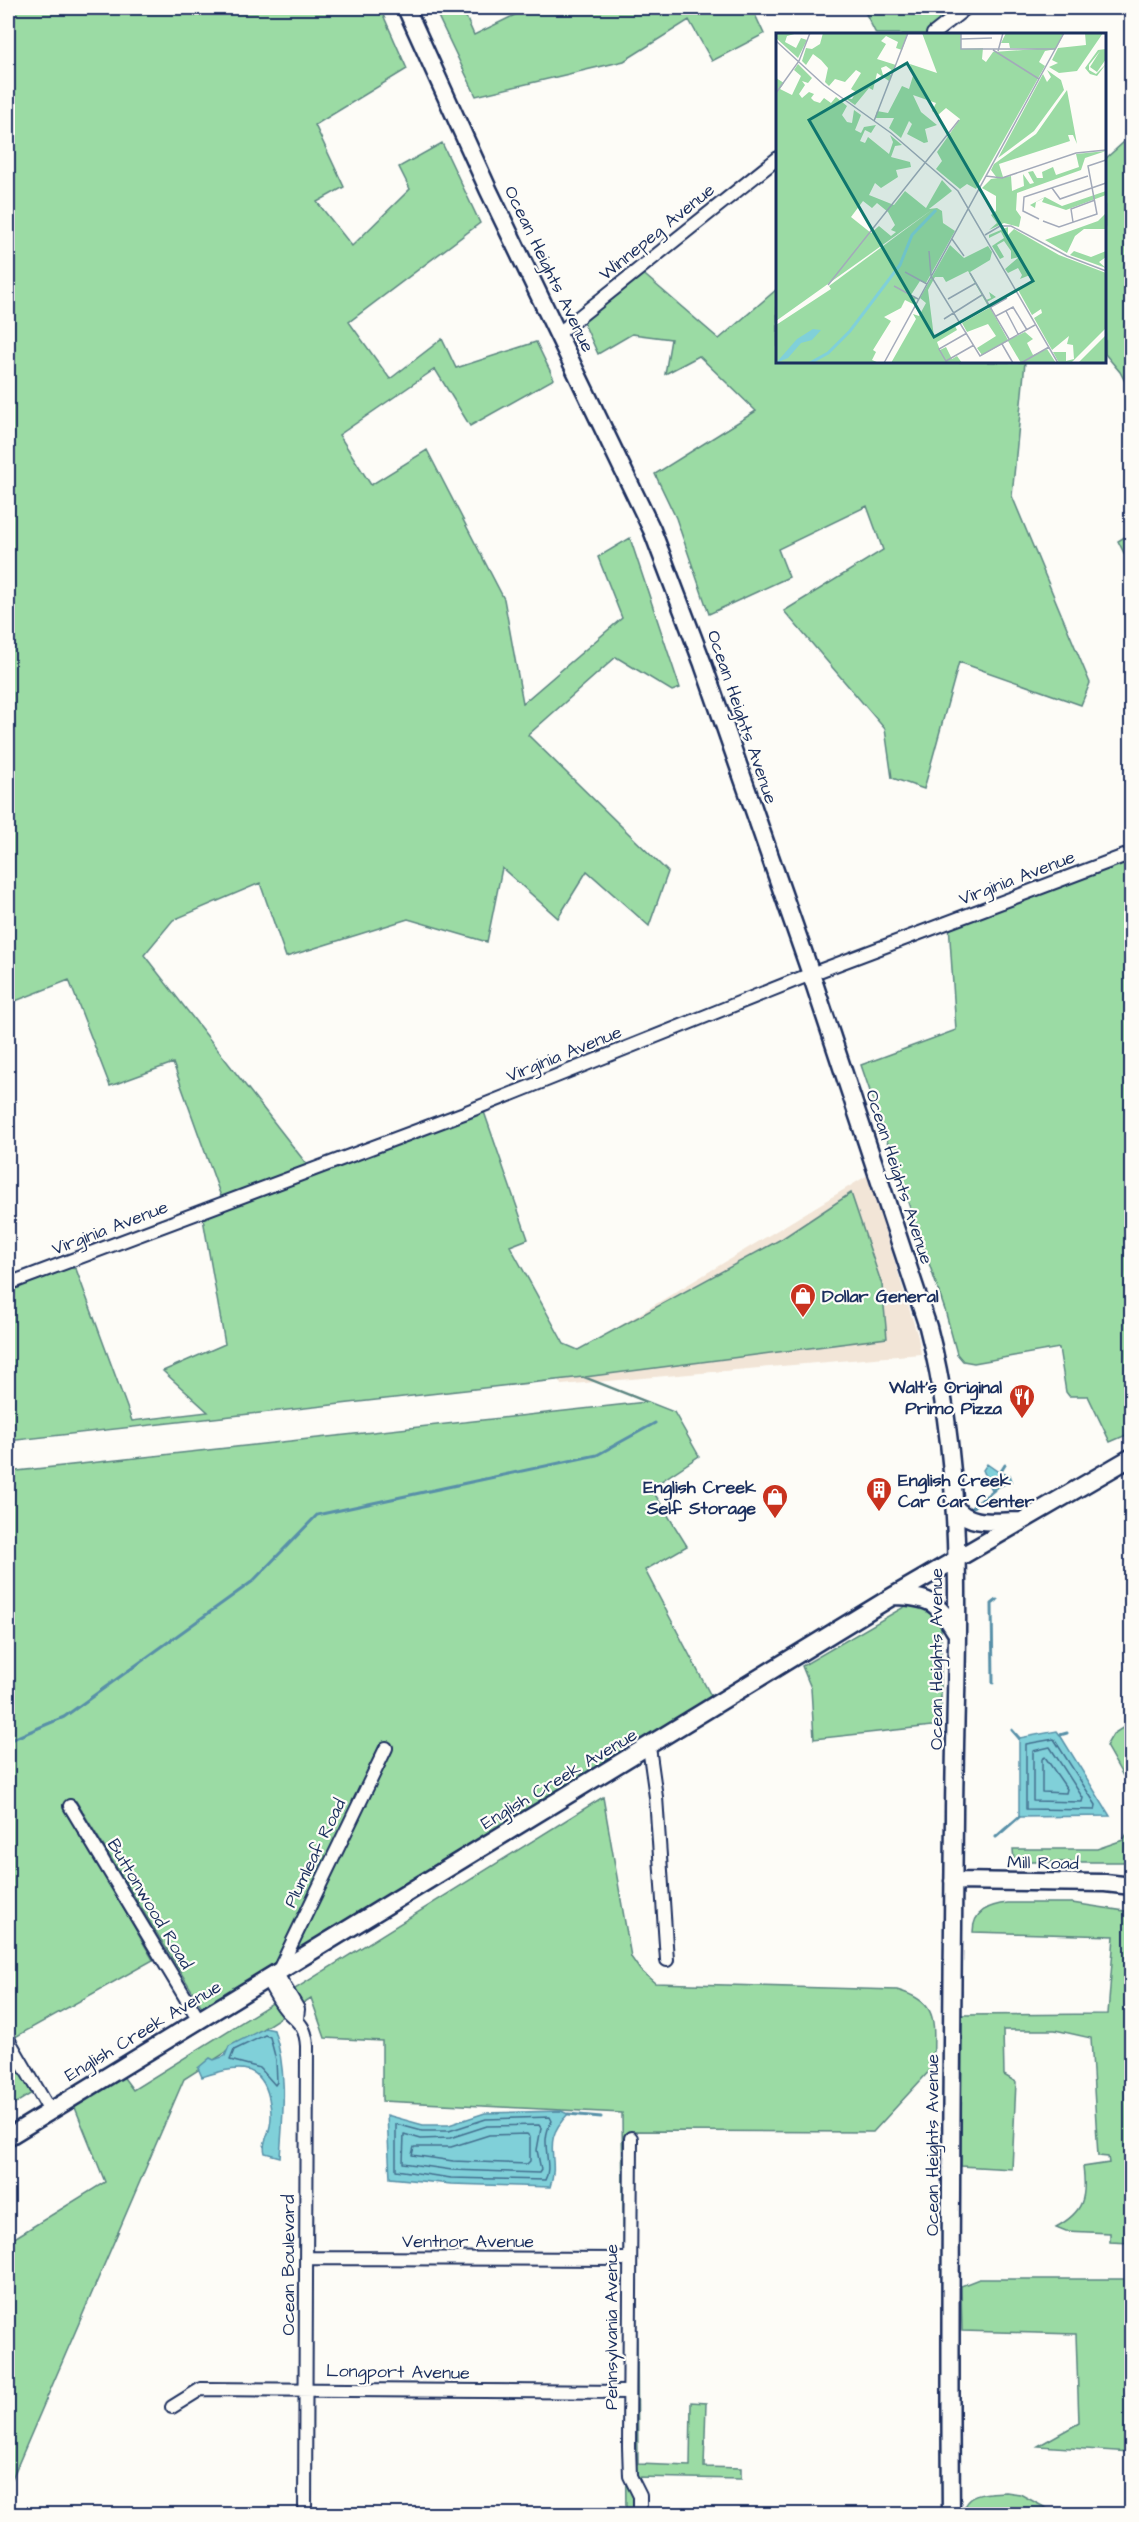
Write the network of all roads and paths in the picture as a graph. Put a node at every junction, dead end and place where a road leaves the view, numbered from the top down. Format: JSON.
{"nodes":[{"id":1,"x":406,"y":8,"type":"edge"},
{"id":2,"x":966,"y":8,"type":"edge"},
{"id":3,"x":934,"y":33,"type":"edge"},
{"id":4,"x":776,"y":159,"type":"edge"},
{"id":5,"x":559,"y":333,"type":"junction"},
{"id":6,"x":1131,"y":853,"type":"edge"},
{"id":7,"x":811,"y":974,"type":"junction"},
{"id":8,"x":8,"y":1284,"type":"edge"},
{"id":9,"x":1131,"y":1457,"type":"edge"},
{"id":10,"x":954,"y":1506,"type":"junction"},
{"id":11,"x":1021,"y":1521,"type":"junction"},
{"id":12,"x":956,"y":1560,"type":"junction"},
{"id":13,"x":893,"y":1596,"type":"junction"},
{"id":14,"x":955,"y":1631,"type":"junction"},
{"id":15,"x":649,"y":1747,"type":"junction"},
{"id":16,"x":386,"y":1748,"type":"dead end"},
{"id":17,"x":70,"y":1806,"type":"dead end"},
{"id":18,"x":953,"y":1881,"type":"junction"},
{"id":19,"x":1131,"y":1886,"type":"edge"},
{"id":20,"x":667,"y":1960,"type":"dead end"},
{"id":21,"x":272,"y":1977,"type":"junction"},
{"id":22,"x":199,"y":2020,"type":"junction"},
{"id":23,"x":8,"y":2039,"type":"edge"},
{"id":24,"x":50,"y":2111,"type":"junction"},
{"id":25,"x":8,"y":2137,"type":"edge"},
{"id":26,"x":631,"y":2138,"type":"dead end"},
{"id":27,"x":306,"y":2258,"type":"junction"},
{"id":28,"x":629,"y":2259,"type":"junction"},
{"id":29,"x":306,"y":2389,"type":"junction"},
{"id":30,"x":628,"y":2392,"type":"junction"},
{"id":31,"x":172,"y":2407,"type":"dead end"},
{"id":32,"x":305,"y":2514,"type":"edge"},
{"id":33,"x":640,"y":2514,"type":"edge"},
{"id":34,"x":951,"y":2514,"type":"edge"}],
"edges":[{"from":1,"to":5,"type":"main road","name":"Ocean Heights Avenue"},
{"from":2,"to":3,"type":"street"},
{"from":4,"to":5,"type":"street","name":"Winnepeg Avenue"},
{"from":5,"to":7,"type":"main road","name":"Ocean Heights Avenue"},
{"from":6,"to":7,"type":"street","name":"Virginia Avenue"},
{"from":7,"to":8,"type":"street","name":"Virginia Avenue"},
{"from":7,"to":10,"type":"main road","name":"Ocean Heights Avenue"},
{"from":9,"to":11,"type":"main road","name":"English Creek Avenue"},
{"from":10,"to":11,"type":"main road"},
{"from":10,"to":12,"type":"main road","name":"Ocean Heights Avenue"},
{"from":11,"to":12,"type":"main road","name":"English Creek Avenue"},
{"from":12,"to":13,"type":"main road","name":"English Creek Avenue"},
{"from":12,"to":14,"type":"main road","name":"Ocean Heights Avenue"},
{"from":13,"to":14,"type":"main road"},
{"from":13,"to":15,"type":"main road","name":"English Creek Avenue"},
{"from":14,"to":18,"type":"main road","name":"Ocean Heights Avenue"},
{"from":15,"to":20,"type":"street"},
{"from":15,"to":21,"type":"main road","name":"English Creek Avenue"},
{"from":16,"to":21,"type":"street","name":"Plumleaf Road"},
{"from":17,"to":22,"type":"street","name":"Buttonwood Road"},
{"from":18,"to":19,"type":"main road","name":"Mill Road"},
{"from":18,"to":34,"type":"main road","name":"Ocean Heights Avenue"},
{"from":21,"to":22,"type":"main road","name":"English Creek Avenue"},
{"from":21,"to":27,"type":"street","name":"Ocean Boulevard"},
{"from":22,"to":24,"type":"main road","name":"English Creek Avenue"},
{"from":23,"to":24,"type":"street"},
{"from":24,"to":25,"type":"main road","name":"English Creek Avenue"},
{"from":26,"to":28,"type":"street","name":"Pennsylvania Avenue"},
{"from":27,"to":28,"type":"street","name":"Ventnor Avenue"},
{"from":27,"to":29,"type":"street","name":"Ocean Boulevard"},
{"from":28,"to":30,"type":"street","name":"Pennsylvania Avenue"},
{"from":29,"to":30,"type":"street","name":"Longport Avenue"},
{"from":29,"to":31,"type":"street","name":"Longport Avenue"},
{"from":29,"to":32,"type":"street","name":"Ocean Boulevard"},
{"from":30,"to":33,"type":"street","name":"Pennsylvania Avenue"}]}
